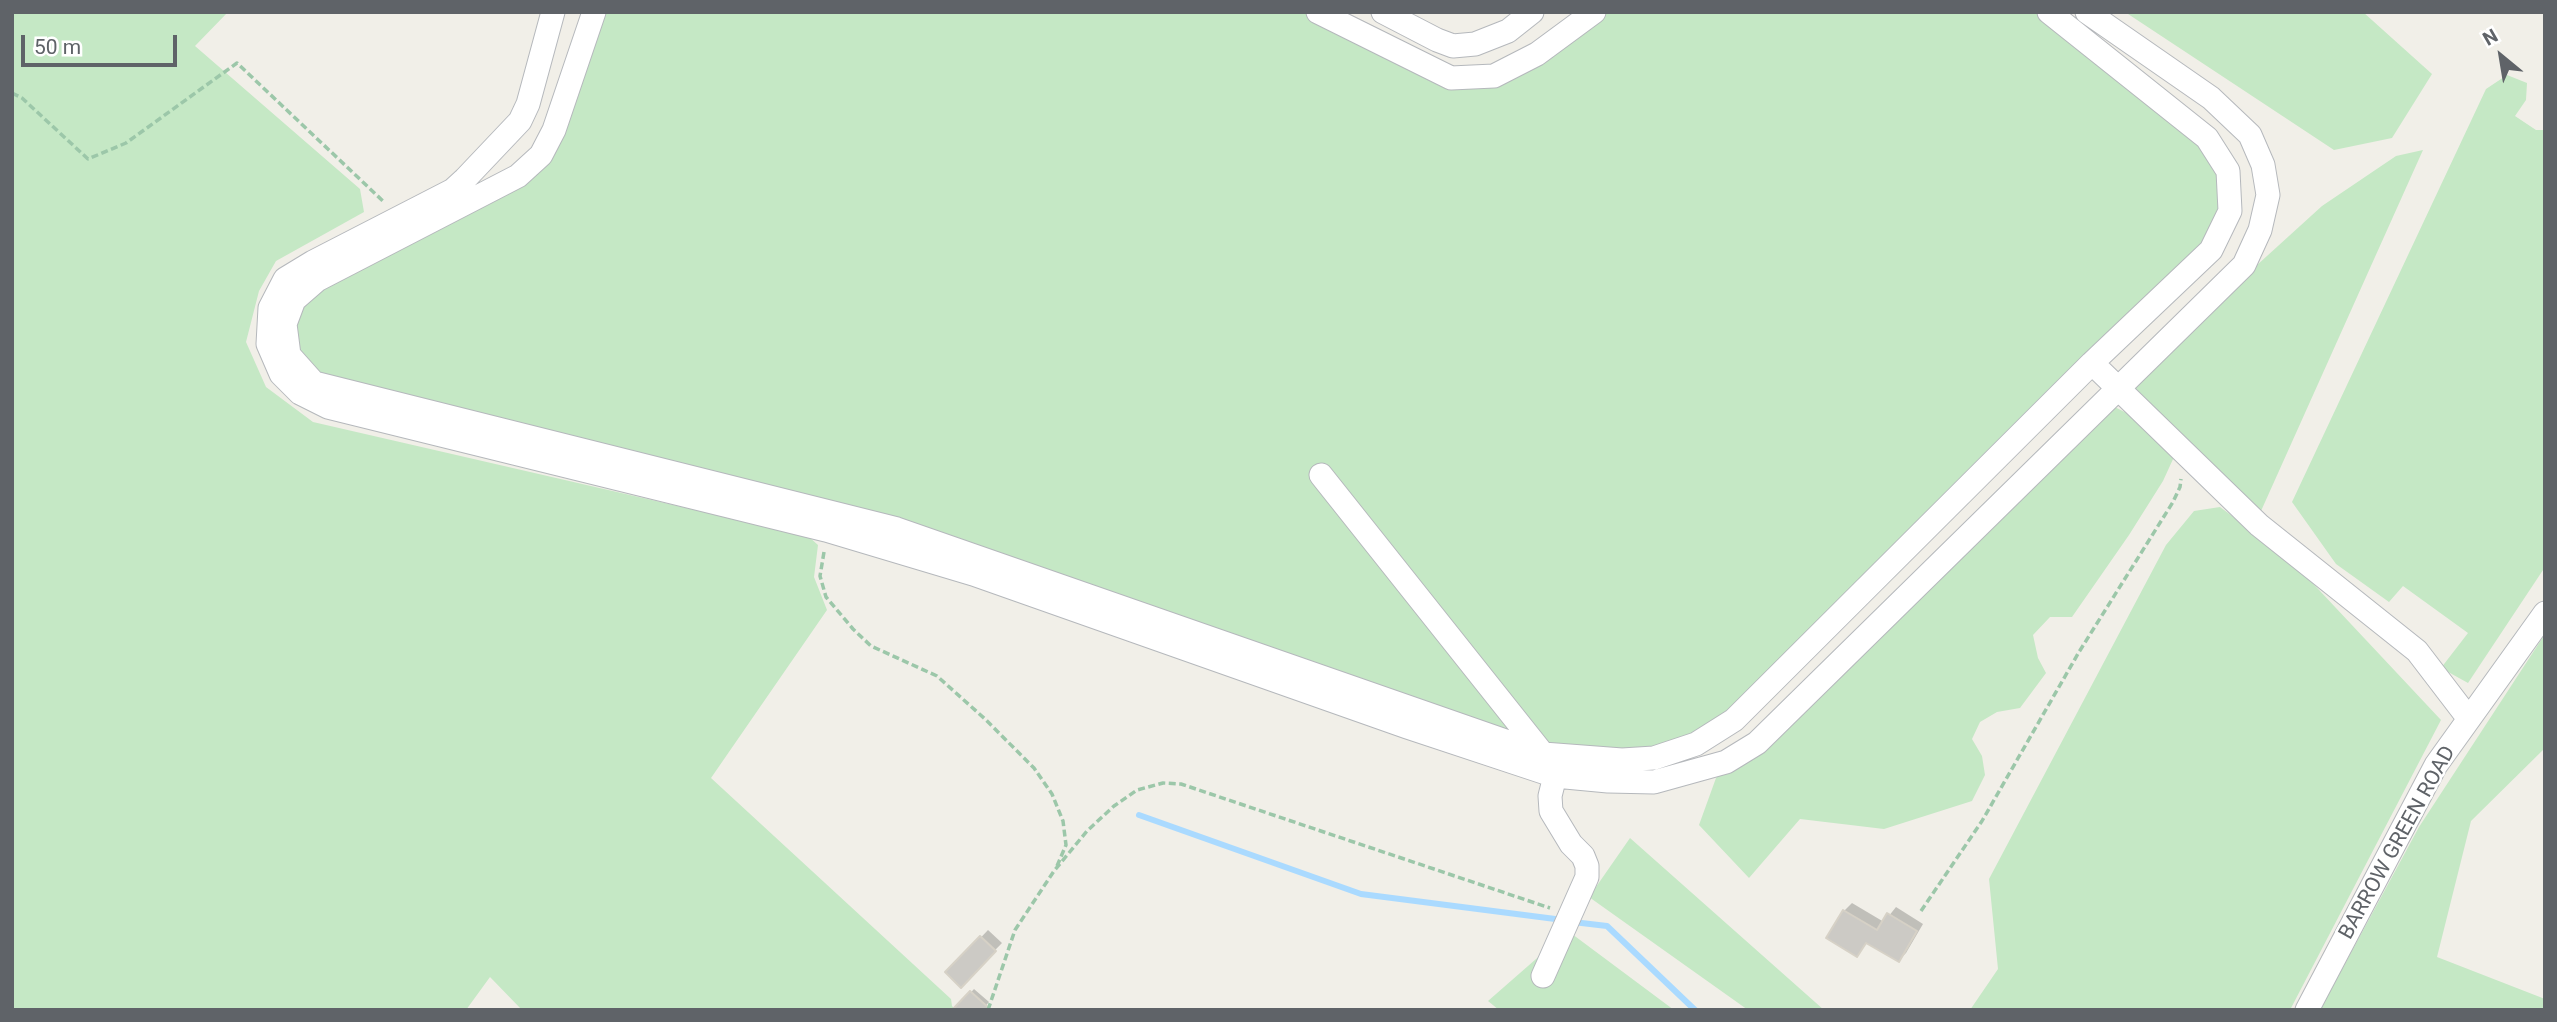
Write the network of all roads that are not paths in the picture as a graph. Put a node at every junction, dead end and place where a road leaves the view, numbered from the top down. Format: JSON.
{"nodes":[{"id":1,"x":553,"y":12,"type":"edge"},
{"id":2,"x":594,"y":12,"type":"edge"},
{"id":3,"x":1318,"y":12,"type":"edge"},
{"id":4,"x":1383,"y":12,"type":"edge"},
{"id":5,"x":1532,"y":12,"type":"edge"},
{"id":6,"x":1594,"y":12,"type":"edge"},
{"id":7,"x":2049,"y":12,"type":"edge"},
{"id":8,"x":2087,"y":12,"type":"edge"},
{"id":9,"x":2092,"y":363,"type":"junction"},
{"id":10,"x":2119,"y":389,"type":"junction"},
{"id":11,"x":1321,"y":475,"type":"dead end"},
{"id":12,"x":2545,"y":613,"type":"edge"},
{"id":13,"x":2469,"y":719,"type":"junction"},
{"id":14,"x":1543,"y":754,"type":"junction"},
{"id":15,"x":1555,"y":776,"type":"junction"},
{"id":16,"x":1543,"y":976,"type":"dead end"},
{"id":17,"x":2307,"y":1010,"type":"edge"}],
"edges":[{"from":1,"to":15,"type":"street"},
{"from":2,"to":14,"type":"street"},
{"from":3,"to":6,"type":"street"},
{"from":4,"to":5,"type":"street"},
{"from":7,"to":9,"type":"street"},
{"from":8,"to":10,"type":"street"},
{"from":9,"to":10,"type":"street"},
{"from":9,"to":14,"type":"street"},
{"from":10,"to":13,"type":"street"},
{"from":10,"to":15,"type":"street"},
{"from":11,"to":14,"type":"street"},
{"from":12,"to":13,"type":"street","name":"BARROW GREEN ROAD"},
{"from":13,"to":17,"type":"street","name":"BARROW GREEN ROAD"},
{"from":14,"to":15,"type":"street"},
{"from":15,"to":16,"type":"street"}]}
